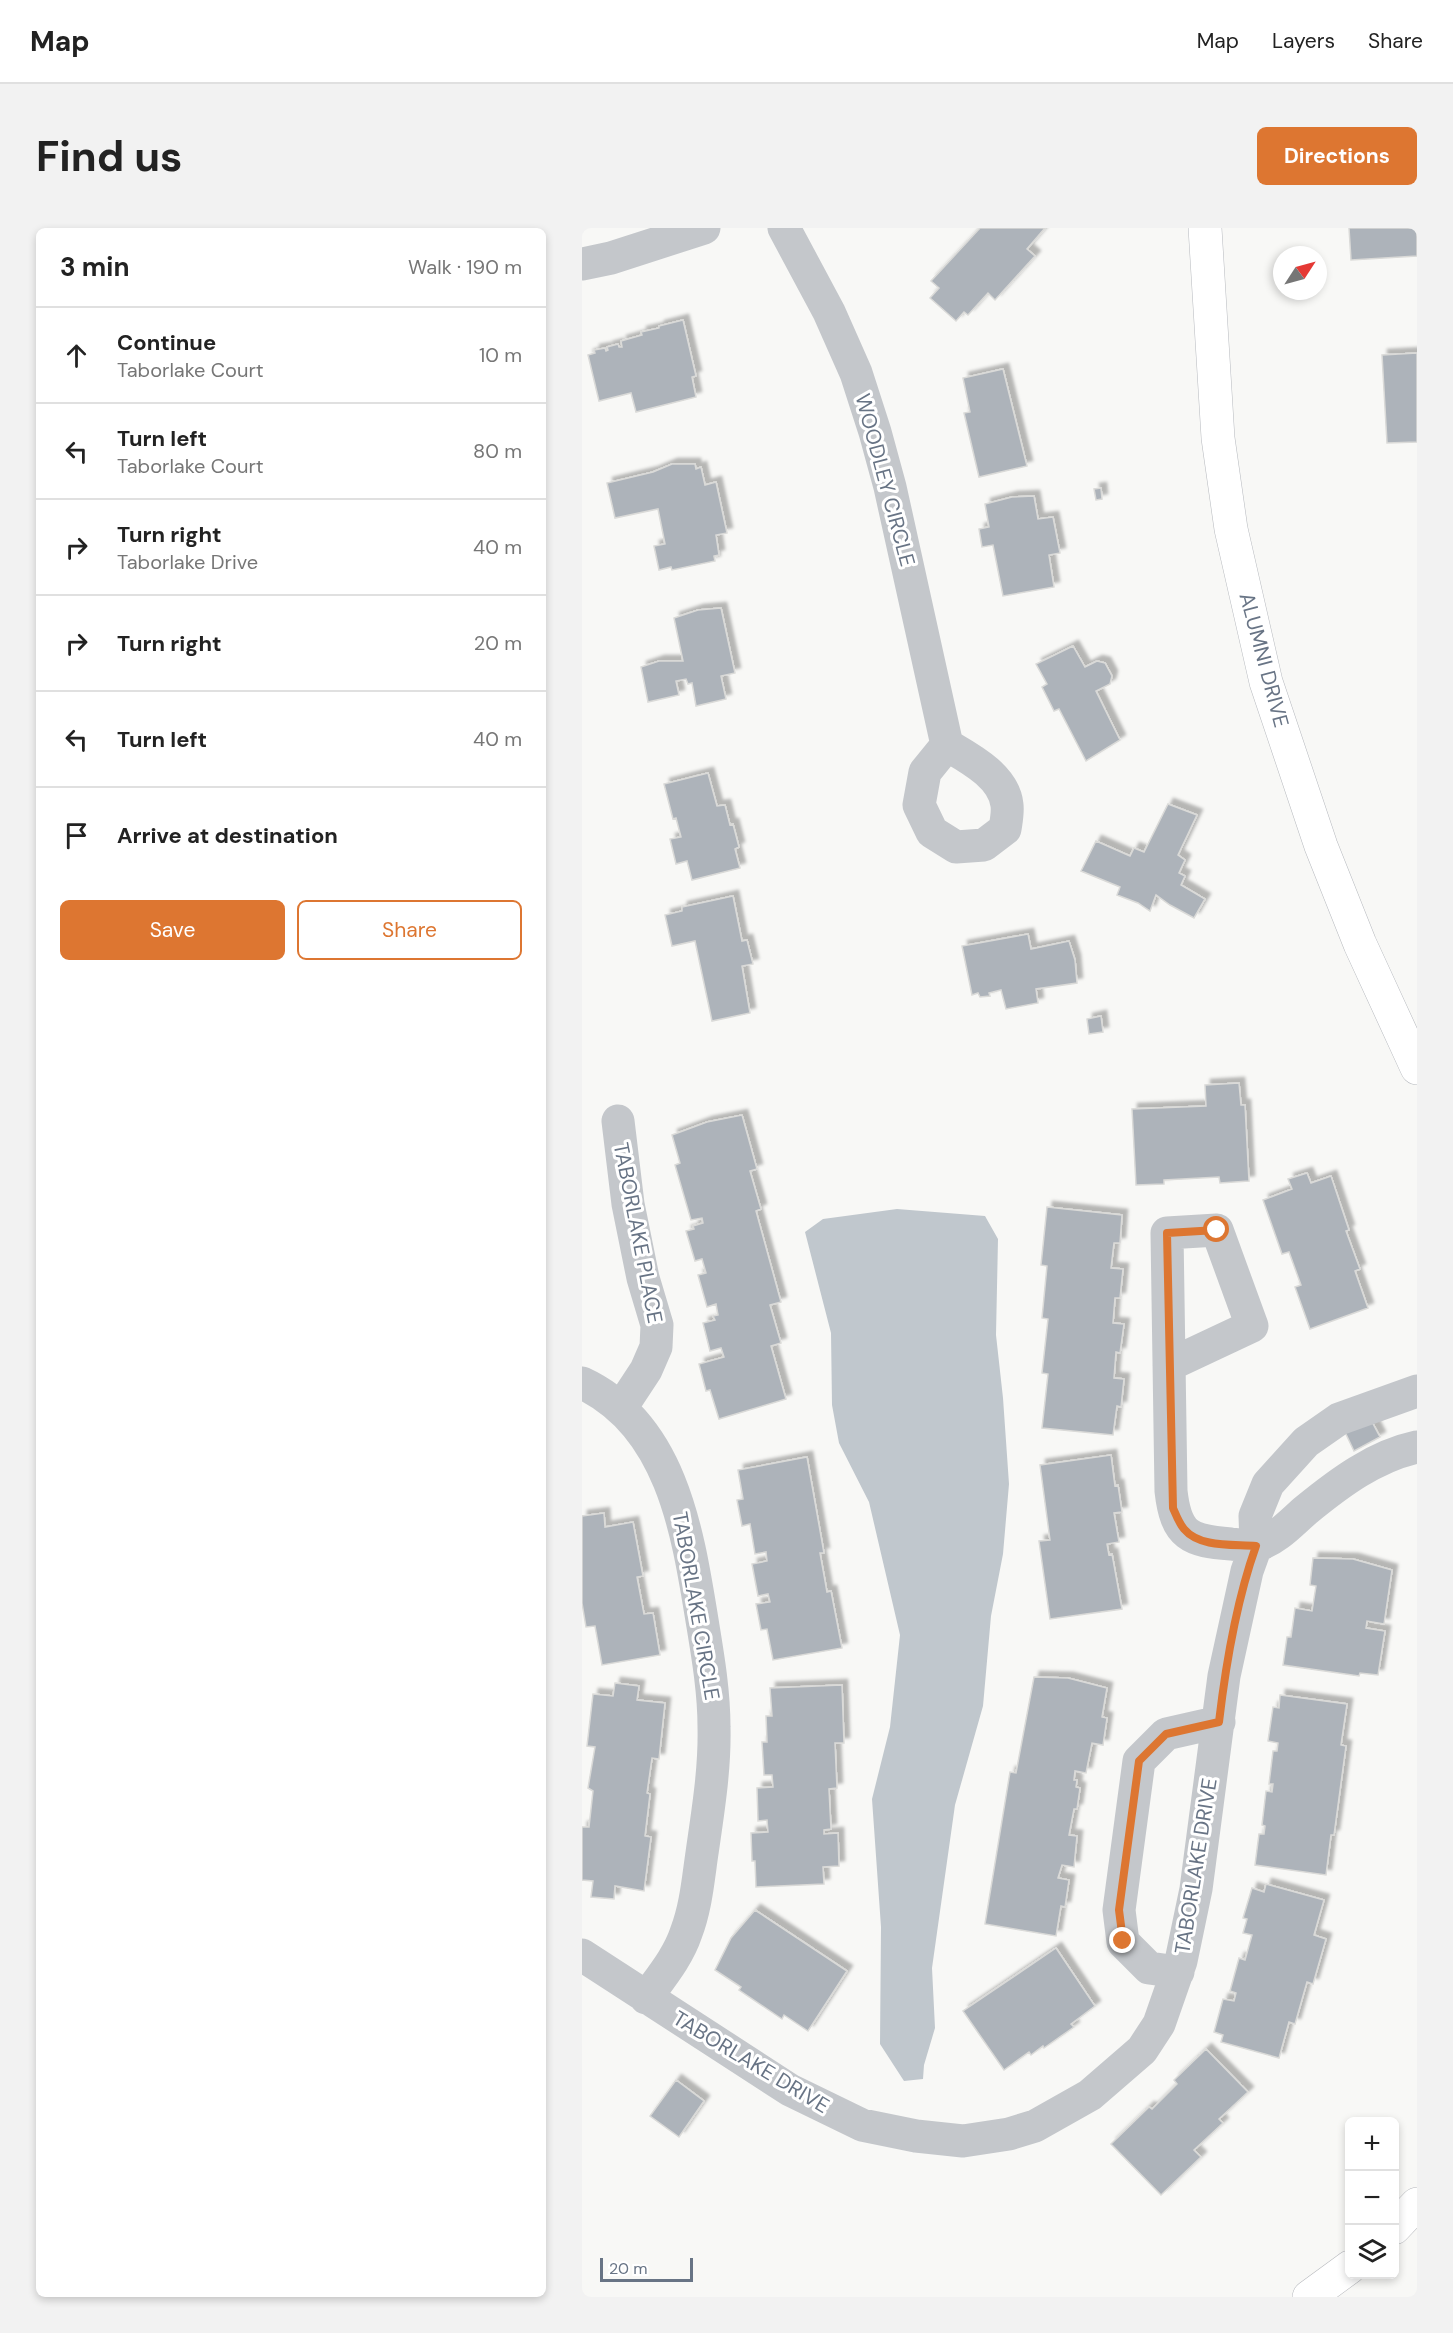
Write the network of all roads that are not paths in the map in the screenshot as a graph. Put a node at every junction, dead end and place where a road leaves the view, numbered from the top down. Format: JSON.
{"nodes":[{"id":1,"x":704,"y":228,"type":"edge"},
{"id":2,"x":784,"y":228,"type":"edge"},
{"id":3,"x":1205,"y":228,"type":"edge"},
{"id":4,"x":582,"y":264,"type":"edge"},
{"id":5,"x":947,"y":745,"type":"dead end"},
{"id":6,"x":1417,"y":1068,"type":"edge"},
{"id":7,"x":618,"y":1121,"type":"dead end"},
{"id":8,"x":1169,"y":1365,"type":"dead end"},
{"id":9,"x":582,"y":1383,"type":"edge"},
{"id":10,"x":1417,"y":1391,"type":"edge"},
{"id":11,"x":621,"y":1408,"type":"junction"},
{"id":12,"x":1306,"y":1442,"type":"junction"},
{"id":13,"x":1417,"y":1447,"type":"edge"},
{"id":14,"x":1335,"y":1485,"type":"junction"},
{"id":15,"x":1256,"y":1546,"type":"junction"},
{"id":16,"x":1219,"y":1722,"type":"junction"},
{"id":17,"x":582,"y":1955,"type":"edge"},
{"id":18,"x":1178,"y":1972,"type":"junction"},
{"id":19,"x":646,"y":1998,"type":"junction"},
{"id":20,"x":1417,"y":2204,"type":"edge"},
{"id":21,"x":1398,"y":2225,"type":"edge"},
{"id":22,"x":1345,"y":2271,"type":"edge"},
{"id":23,"x":1309,"y":2297,"type":"edge"}],
"edges":[{"from":1,"to":4,"type":"street"},
{"from":2,"to":5,"type":"street","name":"WOODLEY CIRCLE"},
{"from":3,"to":6,"type":"main road","name":"ALUMNI DRIVE"},
{"from":7,"to":11,"type":"street","name":"TABORLAKE PLACE"},
{"from":8,"to":15,"type":"street"},
{"from":9,"to":11,"type":"street","name":"TABORLAKE CIRCLE"},
{"from":10,"to":12,"type":"street","name":"TABORLAKE DRIVE"},
{"from":11,"to":19,"type":"street","name":"TABORLAKE CIRCLE"},
{"from":12,"to":14,"type":"street"},
{"from":12,"to":15,"type":"street","name":"TABORLAKE DRIVE"},
{"from":13,"to":14,"type":"street"},
{"from":14,"to":15,"type":"street"},
{"from":15,"to":16,"type":"street","name":"TABORLAKE DRIVE"},
{"from":16,"to":18,"type":"street","name":"TABORLAKE DRIVE"},
{"from":16,"to":18,"type":"street"},
{"from":17,"to":19,"type":"street","name":"TABORLAKE DRIVE"},
{"from":18,"to":19,"type":"street","name":"TABORLAKE DRIVE"},
{"from":20,"to":21,"type":"main road"},
{"from":22,"to":23,"type":"main road"}]}
